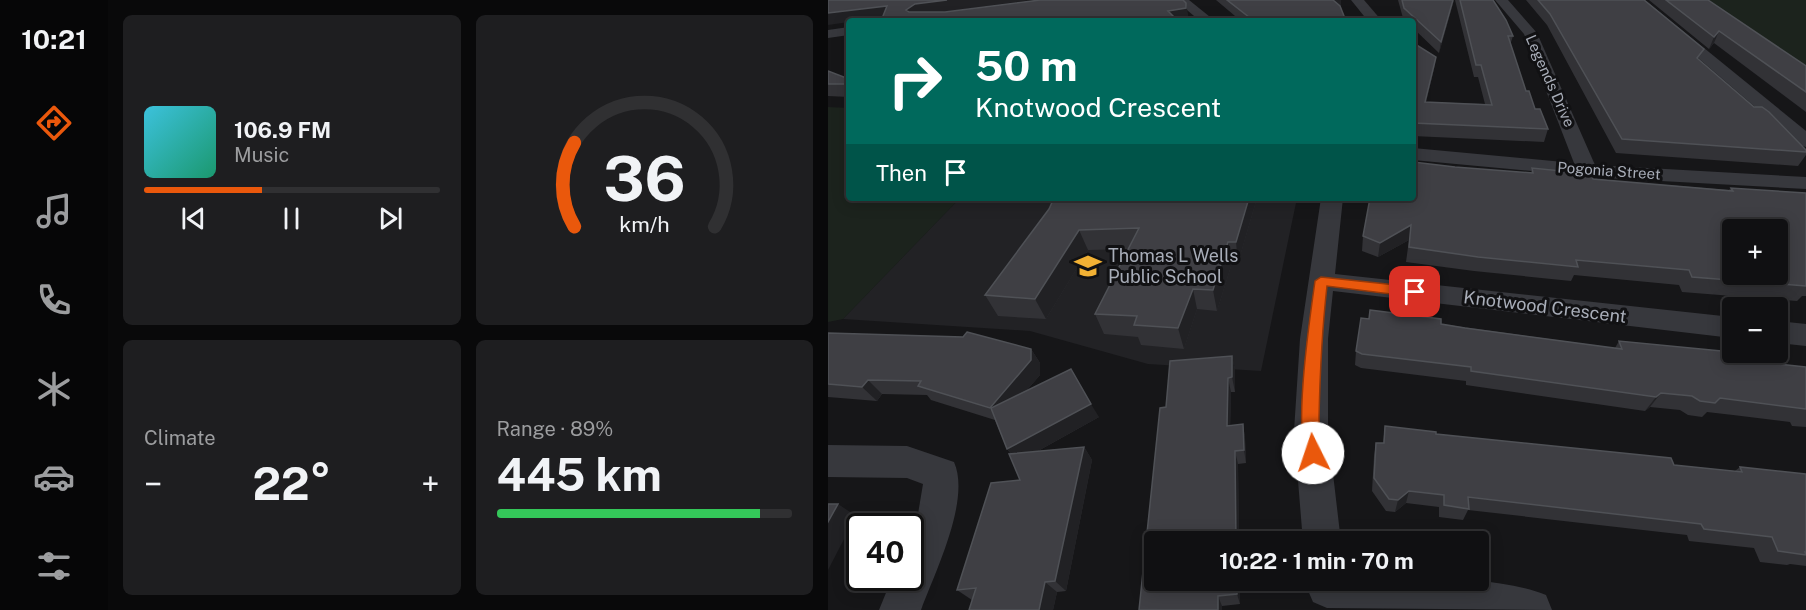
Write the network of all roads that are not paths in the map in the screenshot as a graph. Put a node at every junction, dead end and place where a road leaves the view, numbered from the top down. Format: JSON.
{"nodes":[{"id":1,"x":1181,"y":0,"type":"edge"},
{"id":2,"x":1357,"y":0,"type":"edge"},
{"id":3,"x":1501,"y":0,"type":"edge"},
{"id":4,"x":1637,"y":0,"type":"edge"},
{"id":5,"x":1204,"y":18,"type":"edge"},
{"id":6,"x":1372,"y":18,"type":"edge"},
{"id":7,"x":846,"y":31,"type":"edge"},
{"id":8,"x":828,"y":34,"type":"edge"},
{"id":9,"x":1806,"y":141,"type":"edge"},
{"id":10,"x":1416,"y":154,"type":"edge"},
{"id":11,"x":1586,"y":170,"type":"junction"},
{"id":12,"x":1806,"y":183,"type":"edge"},
{"id":13,"x":1332,"y":201,"type":"edge"},
{"id":14,"x":1321,"y":281,"type":"junction"},
{"id":15,"x":1722,"y":327,"type":"edge"},
{"id":16,"x":1788,"y":333,"type":"edge"},
{"id":17,"x":1806,"y":335,"type":"edge"},
{"id":18,"x":828,"y":460,"type":"edge"},
{"id":19,"x":1321,"y":531,"type":"edge"},
{"id":20,"x":1327,"y":593,"type":"edge"},
{"id":21,"x":900,"y":610,"type":"edge"},
{"id":22,"x":1532,"y":610,"type":"edge"}],
"edges":[{"from":1,"to":5,"type":"street"},
{"from":2,"to":6,"type":"street"},
{"from":3,"to":11,"type":"street","name":"Legends Drive"},
{"from":4,"to":9,"type":"street"},
{"from":7,"to":8,"type":"street"},
{"from":10,"to":11,"type":"street","name":"Pogonia Street"},
{"from":11,"to":12,"type":"street","name":"Pogonia Street"},
{"from":13,"to":14,"type":"street"},
{"from":14,"to":15,"type":"street","name":"Knotwood Crescent"},
{"from":14,"to":19,"type":"street"},
{"from":16,"to":17,"type":"street"},
{"from":18,"to":21,"type":"street"},
{"from":20,"to":22,"type":"street"}]}
